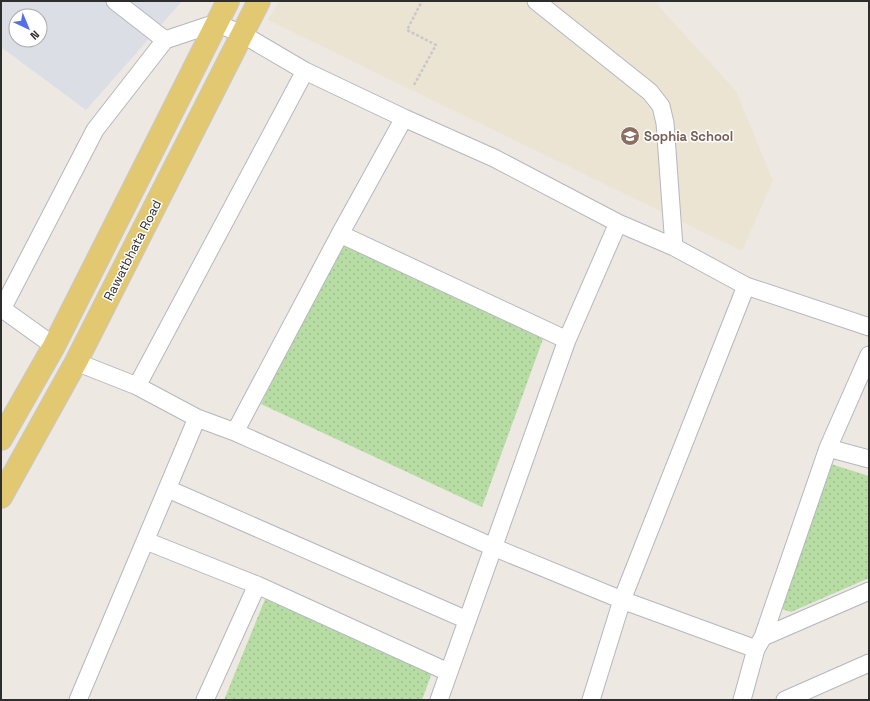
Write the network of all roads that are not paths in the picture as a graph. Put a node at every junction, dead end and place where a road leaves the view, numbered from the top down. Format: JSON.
{"nodes":[{"id":1,"x":115,"y":1,"type":"edge"},
{"id":2,"x":228,"y":1,"type":"edge"},
{"id":3,"x":259,"y":1,"type":"edge"},
{"id":4,"x":536,"y":1,"type":"edge"},
{"id":5,"x":216,"y":23,"type":"junction"},
{"id":6,"x":242,"y":34,"type":"junction"},
{"id":7,"x":165,"y":40,"type":"junction"},
{"id":8,"x":305,"y":71,"type":"junction"},
{"id":9,"x":404,"y":118,"type":"junction"},
{"id":10,"x":618,"y":223,"type":"junction"},
{"id":11,"x":340,"y":234,"type":"junction"},
{"id":12,"x":674,"y":247,"type":"junction"},
{"id":13,"x":746,"y":286,"type":"junction"},
{"id":14,"x":1,"y":310,"type":"edge"},
{"id":15,"x":869,"y":327,"type":"edge"},
{"id":16,"x":567,"y":340,"type":"junction"},
{"id":17,"x":54,"y":346,"type":"junction"},
{"id":18,"x":869,"y":355,"type":"edge"},
{"id":19,"x":76,"y":362,"type":"junction"},
{"id":20,"x":137,"y":386,"type":"junction"},
{"id":21,"x":197,"y":418,"type":"junction"},
{"id":22,"x":235,"y":432,"type":"junction"},
{"id":23,"x":1,"y":439,"type":"edge"},
{"id":24,"x":828,"y":448,"type":"junction"},
{"id":25,"x":869,"y":459,"type":"edge"},
{"id":26,"x":168,"y":489,"type":"junction"},
{"id":27,"x":1,"y":496,"type":"edge"},
{"id":28,"x":146,"y":541,"type":"junction"},
{"id":29,"x":493,"y":547,"type":"junction"},
{"id":30,"x":257,"y":585,"type":"junction"},
{"id":31,"x":869,"y":591,"type":"edge"},
{"id":32,"x":622,"y":600,"type":"junction"},
{"id":33,"x":467,"y":620,"type":"junction"},
{"id":34,"x":759,"y":643,"type":"junction"},
{"id":35,"x":869,"y":663,"type":"edge"},
{"id":36,"x":448,"y":672,"type":"junction"},
{"id":37,"x":78,"y":700,"type":"edge"},
{"id":38,"x":205,"y":700,"type":"edge"},
{"id":39,"x":439,"y":700,"type":"edge"},
{"id":40,"x":591,"y":700,"type":"edge"},
{"id":41,"x":742,"y":700,"type":"edge"},
{"id":42,"x":785,"y":700,"type":"edge"}],
"edges":[{"from":1,"to":7,"type":"street"},
{"from":2,"to":5,"type":"main road","name":"Rawatbhata Road"},
{"from":3,"to":6,"type":"main road","name":"Rawatbhata Road"},
{"from":4,"to":12,"type":"street"},
{"from":5,"to":6,"type":"street"},
{"from":5,"to":7,"type":"street"},
{"from":5,"to":17,"type":"main road","name":"Rawatbhata Road"},
{"from":6,"to":8,"type":"street"},
{"from":6,"to":19,"type":"main road","name":"Rawatbhata Road"},
{"from":7,"to":14,"type":"street"},
{"from":8,"to":9,"type":"street"},
{"from":8,"to":20,"type":"street"},
{"from":9,"to":10,"type":"street"},
{"from":9,"to":11,"type":"street"},
{"from":10,"to":12,"type":"street"},
{"from":10,"to":16,"type":"street"},
{"from":11,"to":16,"type":"street"},
{"from":11,"to":22,"type":"street"},
{"from":12,"to":13,"type":"street"},
{"from":13,"to":15,"type":"street"},
{"from":13,"to":32,"type":"street"},
{"from":14,"to":17,"type":"street"},
{"from":16,"to":29,"type":"street"},
{"from":17,"to":23,"type":"main road","name":"Rawatbhata Road"},
{"from":18,"to":24,"type":"street"},
{"from":19,"to":20,"type":"street"},
{"from":19,"to":27,"type":"main road","name":"Rawatbhata Road"},
{"from":20,"to":21,"type":"street"},
{"from":21,"to":22,"type":"street"},
{"from":21,"to":26,"type":"street"},
{"from":22,"to":29,"type":"street"},
{"from":24,"to":25,"type":"street"},
{"from":24,"to":34,"type":"street"},
{"from":26,"to":28,"type":"street"},
{"from":26,"to":33,"type":"street"},
{"from":28,"to":30,"type":"street"},
{"from":28,"to":37,"type":"street"},
{"from":29,"to":32,"type":"street"},
{"from":29,"to":33,"type":"street"},
{"from":30,"to":36,"type":"street"},
{"from":30,"to":38,"type":"street"},
{"from":31,"to":34,"type":"street"},
{"from":32,"to":34,"type":"street"},
{"from":32,"to":40,"type":"street"},
{"from":33,"to":36,"type":"street"},
{"from":34,"to":41,"type":"street"},
{"from":35,"to":42,"type":"street"},
{"from":36,"to":39,"type":"street"}]}
